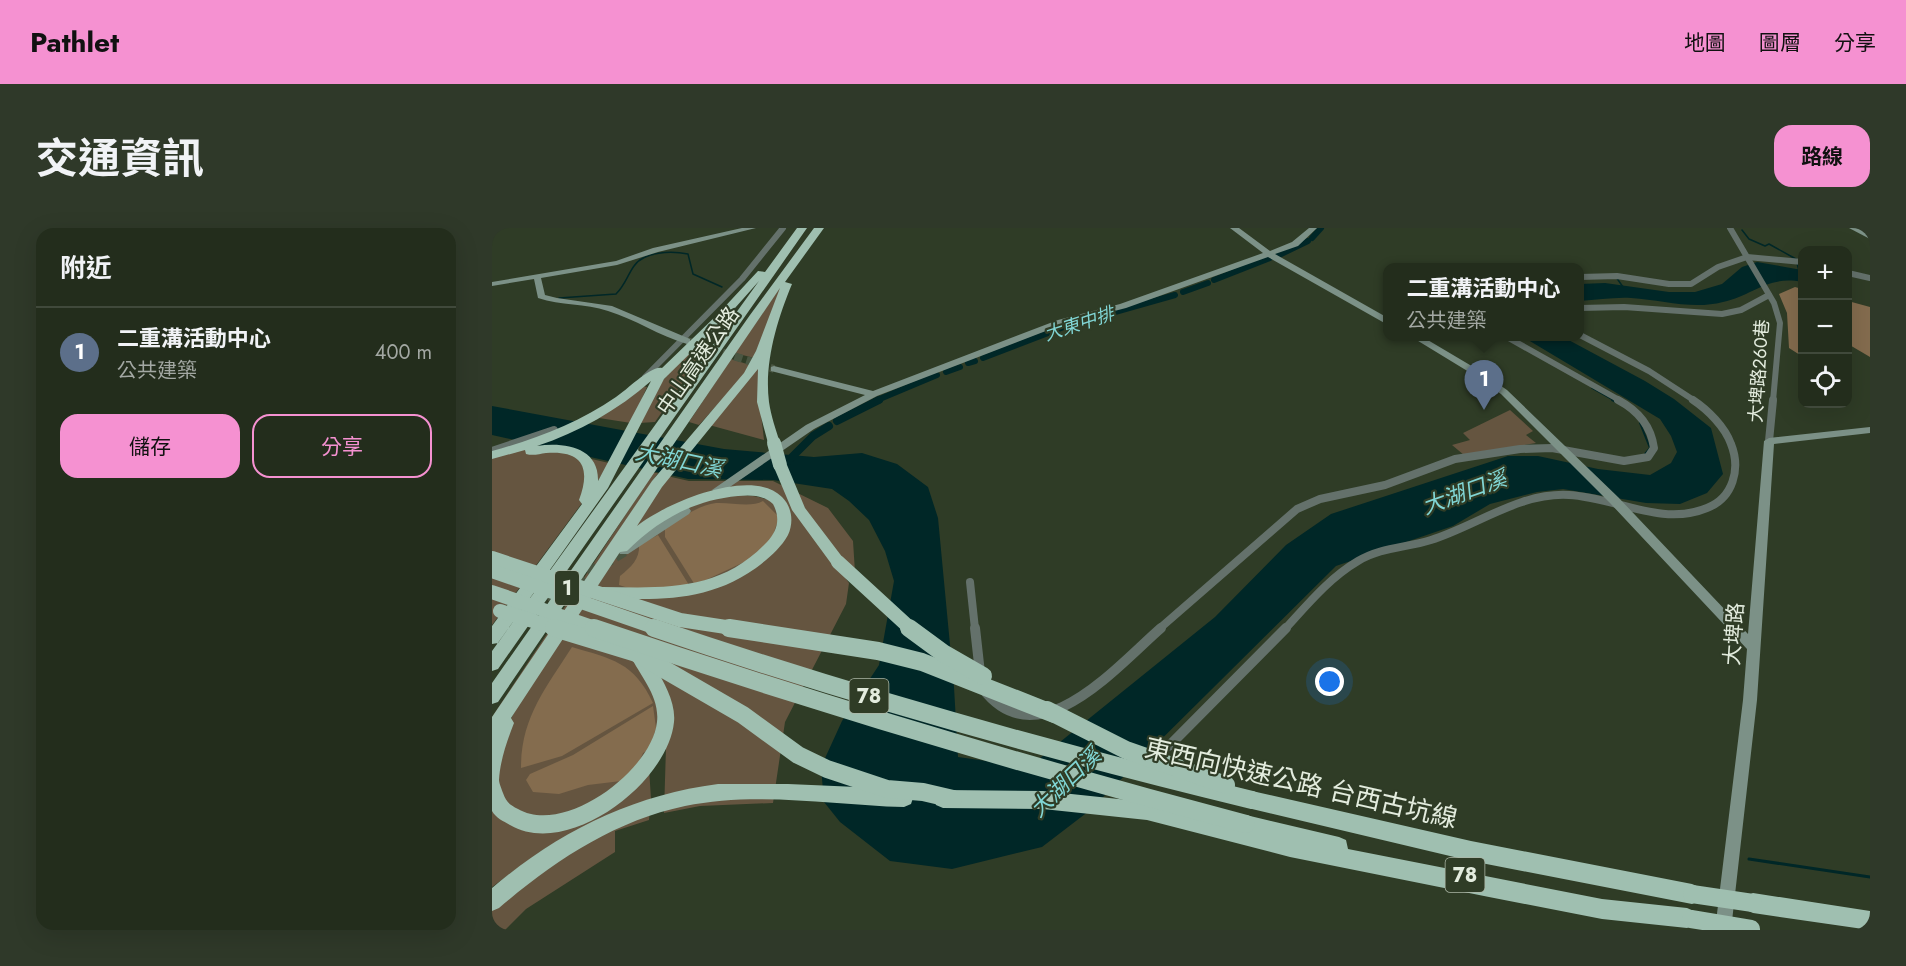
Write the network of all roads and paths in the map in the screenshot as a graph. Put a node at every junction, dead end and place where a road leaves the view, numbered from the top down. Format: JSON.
{"nodes":[{"id":1,"x":752,"y":228,"type":"edge"},
{"id":2,"x":783,"y":228,"type":"edge"},
{"id":3,"x":802,"y":228,"type":"edge"},
{"id":4,"x":821,"y":228,"type":"edge"},
{"id":5,"x":1233,"y":228,"type":"edge"},
{"id":6,"x":1313,"y":228,"type":"edge"},
{"id":7,"x":1730,"y":228,"type":"edge"},
{"id":8,"x":1853,"y":228,"type":"edge"},
{"id":9,"x":1860,"y":228,"type":"edge"},
{"id":10,"x":1870,"y":235,"type":"edge"},
{"id":11,"x":1269,"y":254,"type":"junction"},
{"id":12,"x":1748,"y":258,"type":"junction"},
{"id":13,"x":1798,"y":262,"type":"edge"},
{"id":14,"x":1852,"y":274,"type":"edge"},
{"id":15,"x":537,"y":277,"type":"junction"},
{"id":16,"x":1584,"y":277,"type":"edge"},
{"id":17,"x":1870,"y":278,"type":"edge"},
{"id":18,"x":492,"y":284,"type":"edge"},
{"id":19,"x":1769,"y":295,"type":"junction"},
{"id":20,"x":1584,"y":308,"type":"edge"},
{"id":21,"x":774,"y":318,"type":"junction"},
{"id":22,"x":1383,"y":319,"type":"edge"},
{"id":23,"x":1584,"y":337,"type":"edge"},
{"id":24,"x":1422,"y":341,"type":"edge"},
{"id":25,"x":1514,"y":341,"type":"edge"},
{"id":26,"x":685,"y":344,"type":"junction"},
{"id":27,"x":774,"y":369,"type":"tunnel mouth"},
{"id":28,"x":874,"y":394,"type":"junction"},
{"id":29,"x":1870,"y":430,"type":"edge"},
{"id":30,"x":1769,"y":441,"type":"junction"},
{"id":31,"x":492,"y":453,"type":"edge"},
{"id":32,"x":1565,"y":453,"type":"junction"},
{"id":33,"x":492,"y":464,"type":"edge"},
{"id":34,"x":650,"y":482,"type":"junction"},
{"id":35,"x":597,"y":486,"type":"junction"},
{"id":36,"x":721,"y":489,"type":"junction"},
{"id":37,"x":1617,"y":503,"type":"junction"},
{"id":38,"x":685,"y":512,"type":"dead end"},
{"id":39,"x":624,"y":551,"type":"tunnel mouth"},
{"id":40,"x":492,"y":556,"type":"edge"},
{"id":41,"x":492,"y":571,"type":"edge"},
{"id":42,"x":597,"y":574,"type":"junction"},
{"id":43,"x":970,"y":582,"type":"dead end"},
{"id":44,"x":492,"y":592,"type":"edge"},
{"id":45,"x":602,"y":593,"type":"junction"},
{"id":46,"x":497,"y":611,"type":"edge"},
{"id":47,"x":555,"y":635,"type":"junction"},
{"id":48,"x":492,"y":636,"type":"edge"},
{"id":49,"x":1753,"y":647,"type":"junction"},
{"id":50,"x":636,"y":654,"type":"junction"},
{"id":51,"x":492,"y":664,"type":"edge"},
{"id":52,"x":492,"y":697,"type":"edge"},
{"id":53,"x":1054,"y":714,"type":"junction"},
{"id":54,"x":492,"y":732,"type":"edge"},
{"id":55,"x":1169,"y":746,"type":"dead end"},
{"id":56,"x":492,"y":775,"type":"edge"},
{"id":57,"x":492,"y":786,"type":"edge"},
{"id":58,"x":1254,"y":797,"type":"junction"},
{"id":59,"x":953,"y":799,"type":"junction"},
{"id":60,"x":584,"y":824,"type":"junction"},
{"id":61,"x":492,"y":901,"type":"edge"},
{"id":62,"x":1689,"y":919,"type":"junction"},
{"id":63,"x":1870,"y":921,"type":"edge"},
{"id":64,"x":1723,"y":930,"type":"edge"},
{"id":65,"x":1754,"y":930,"type":"edge"}],
"edges":[{"from":1,"to":15,"type":"street"},
{"from":2,"to":26,"type":"street"},
{"from":3,"to":26,"type":"highway"},
{"from":3,"to":51,"type":"highway","name":"中山高速公路","number":"1"},
{"from":4,"to":21,"type":"highway"},
{"from":4,"to":34,"type":"highway","name":"中山高速公路","number":"1"},
{"from":5,"to":11,"type":"street"},
{"from":6,"to":11,"type":"street"},
{"from":7,"to":12,"type":"street"},
{"from":8,"to":10,"type":"street"},
{"from":9,"to":10,"type":"street"},
{"from":11,"to":22,"type":"street"},
{"from":11,"to":28,"type":"street"},
{"from":12,"to":13,"type":"street"},
{"from":12,"to":16,"type":"street"},
{"from":12,"to":19,"type":"street"},
{"from":14,"to":17,"type":"street"},
{"from":15,"to":18,"type":"street"},
{"from":15,"to":26,"type":"street"},
{"from":19,"to":20,"type":"street"},
{"from":19,"to":30,"type":"street","name":"大埤路260巷"},
{"from":21,"to":34,"type":"highway"},
{"from":21,"to":53,"type":"highway","bridge":true},
{"from":23,"to":37,"type":"street"},
{"from":24,"to":32,"type":"street"},
{"from":25,"to":32,"type":"street"},
{"from":26,"to":31,"type":"street"},
{"from":26,"to":31,"type":"highway"},
{"from":26,"to":35,"type":"highway"},
{"from":27,"to":28,"type":"street"},
{"from":28,"to":36,"type":"street"},
{"from":29,"to":30,"type":"street"},
{"from":30,"to":49,"type":"street","name":"大埤路"},
{"from":32,"to":37,"type":"street"},
{"from":32,"to":43,"type":"street"},
{"from":33,"to":35,"type":"highway"},
{"from":34,"to":42,"type":"highway"},
{"from":34,"to":52,"type":"highway","name":"中山高速公路","number":"1"},
{"from":35,"to":46,"type":"highway"},
{"from":36,"to":42,"type":"highway"},
{"from":36,"to":45,"type":"highway"},
{"from":37,"to":49,"type":"street"},
{"from":37,"to":55,"type":"street"},
{"from":38,"to":39,"type":"street"},
{"from":40,"to":45,"type":"highway","bridge":true},
{"from":41,"to":58,"type":"highway","name":"東西向快速公路 台西古坑線","number":"78","bridge":true},
{"from":42,"to":47,"type":"highway"},
{"from":44,"to":62,"type":"highway","number":"78","bridge":true},
{"from":45,"to":53,"type":"highway","bridge":true},
{"from":46,"to":48,"type":"highway"},
{"from":46,"to":50,"type":"highway","bridge":true},
{"from":47,"to":54,"type":"highway"},
{"from":47,"to":56,"type":"highway"},
{"from":49,"to":64,"type":"street","name":"大埤路"},
{"from":50,"to":59,"type":"highway","bridge":true},
{"from":50,"to":60,"type":"highway"},
{"from":53,"to":58,"type":"highway","bridge":true},
{"from":57,"to":60,"type":"highway"},
{"from":58,"to":63,"type":"highway","name":"東西向快速公路 台西古坑線","number":"78","bridge":true},
{"from":59,"to":60,"type":"highway","bridge":true},
{"from":59,"to":62,"type":"highway"},
{"from":60,"to":61,"type":"highway"},
{"from":62,"to":65,"type":"highway","number":"78","bridge":true}]}
